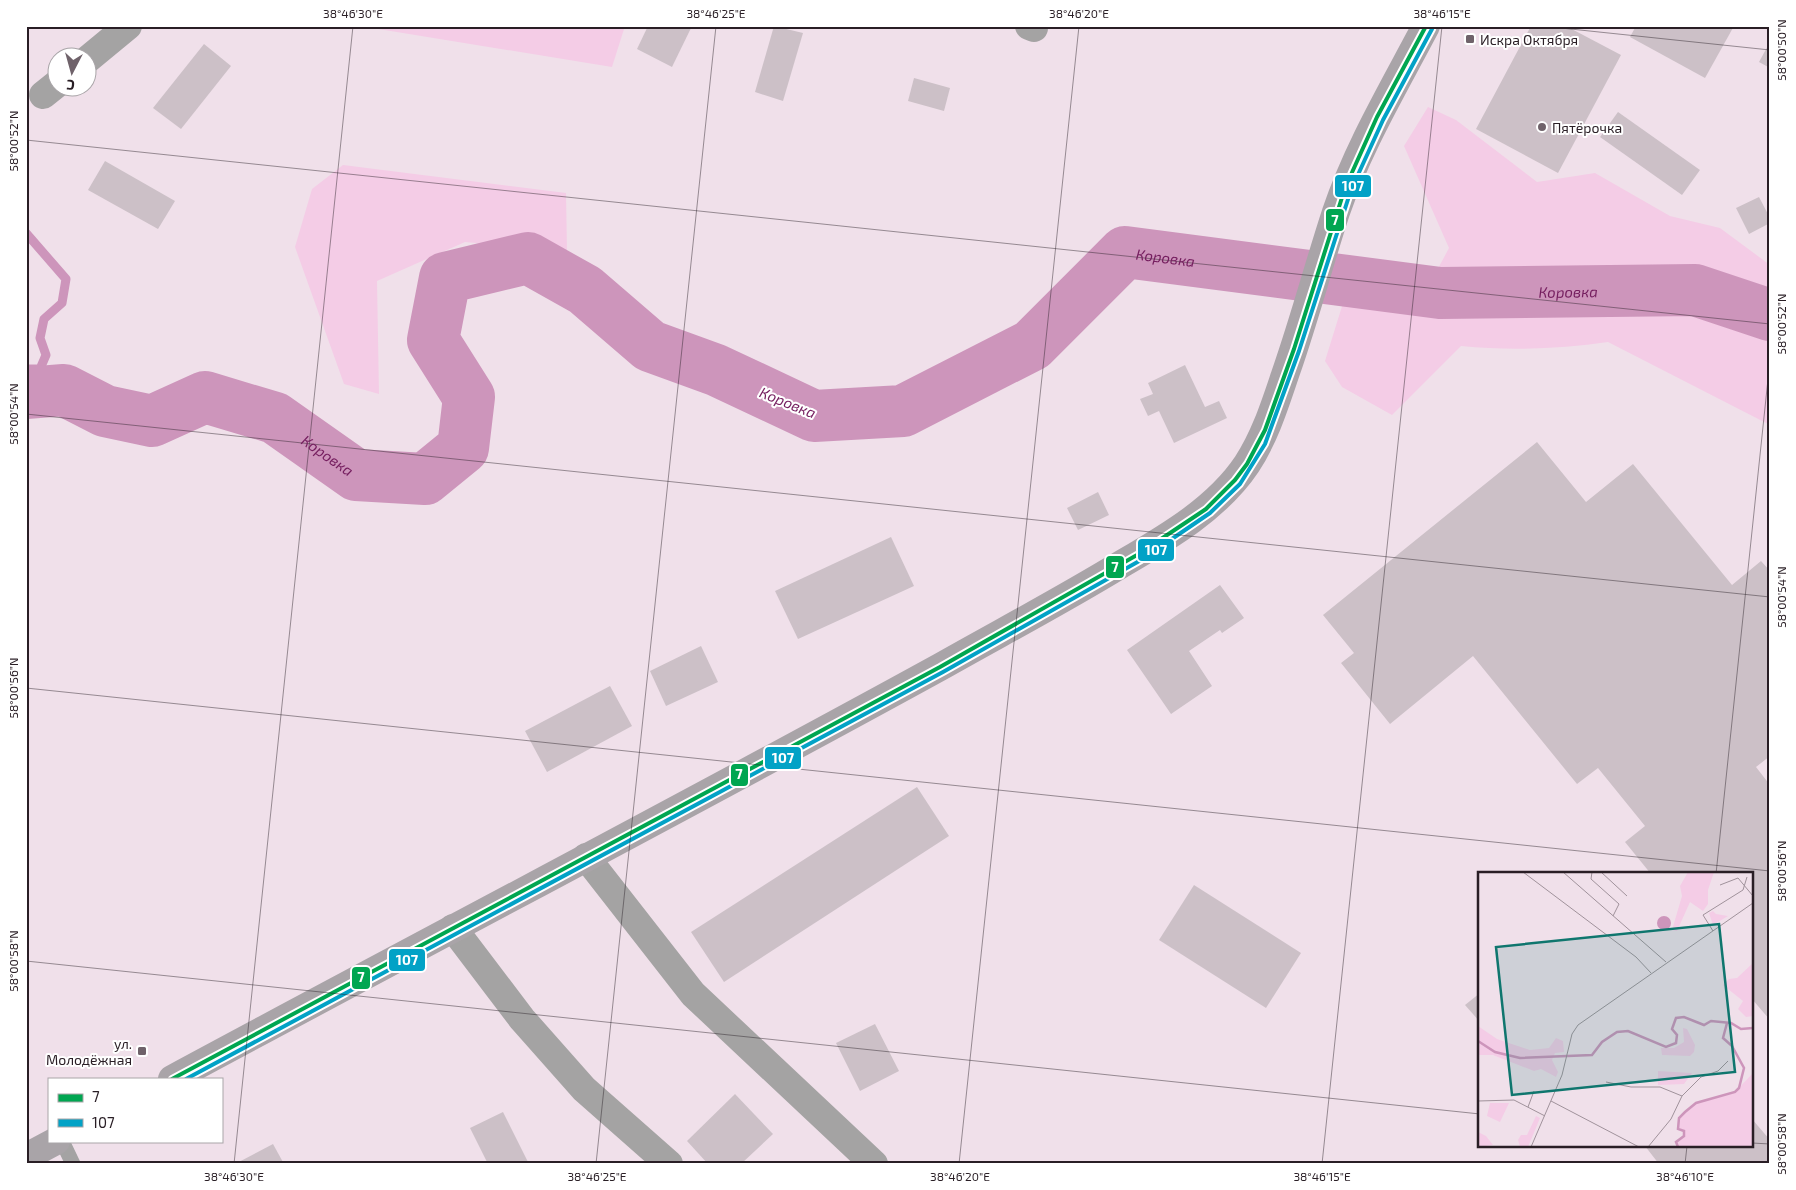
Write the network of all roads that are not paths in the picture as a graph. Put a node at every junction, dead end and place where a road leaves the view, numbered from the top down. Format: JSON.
{"nodes":[{"id":1,"x":128,"y":26,"type":"edge"},
{"id":2,"x":1426,"y":26,"type":"edge"},
{"id":3,"x":98,"y":51,"type":"edge"},
{"id":4,"x":586,"y":858,"type":"junction"},
{"id":5,"x":453,"y":928,"type":"junction"},
{"id":6,"x":174,"y":1078,"type":"edge"},
{"id":7,"x":54,"y":1142,"type":"edge"},
{"id":8,"x":62,"y":1142,"type":"edge"},
{"id":9,"x":26,"y":1157,"type":"edge"},
{"id":10,"x":73,"y":1164,"type":"edge"},
{"id":11,"x":669,"y":1164,"type":"edge"},
{"id":12,"x":874,"y":1164,"type":"edge"}],
"edges":[{"from":1,"to":3,"type":"street"},
{"from":2,"to":4,"type":"main road"},
{"from":4,"to":5,"type":"main road"},
{"from":4,"to":12,"type":"street"},
{"from":5,"to":6,"type":"main road"},
{"from":5,"to":11,"type":"street"},
{"from":7,"to":9,"type":"main road"},
{"from":8,"to":10,"type":"lane"}]}
